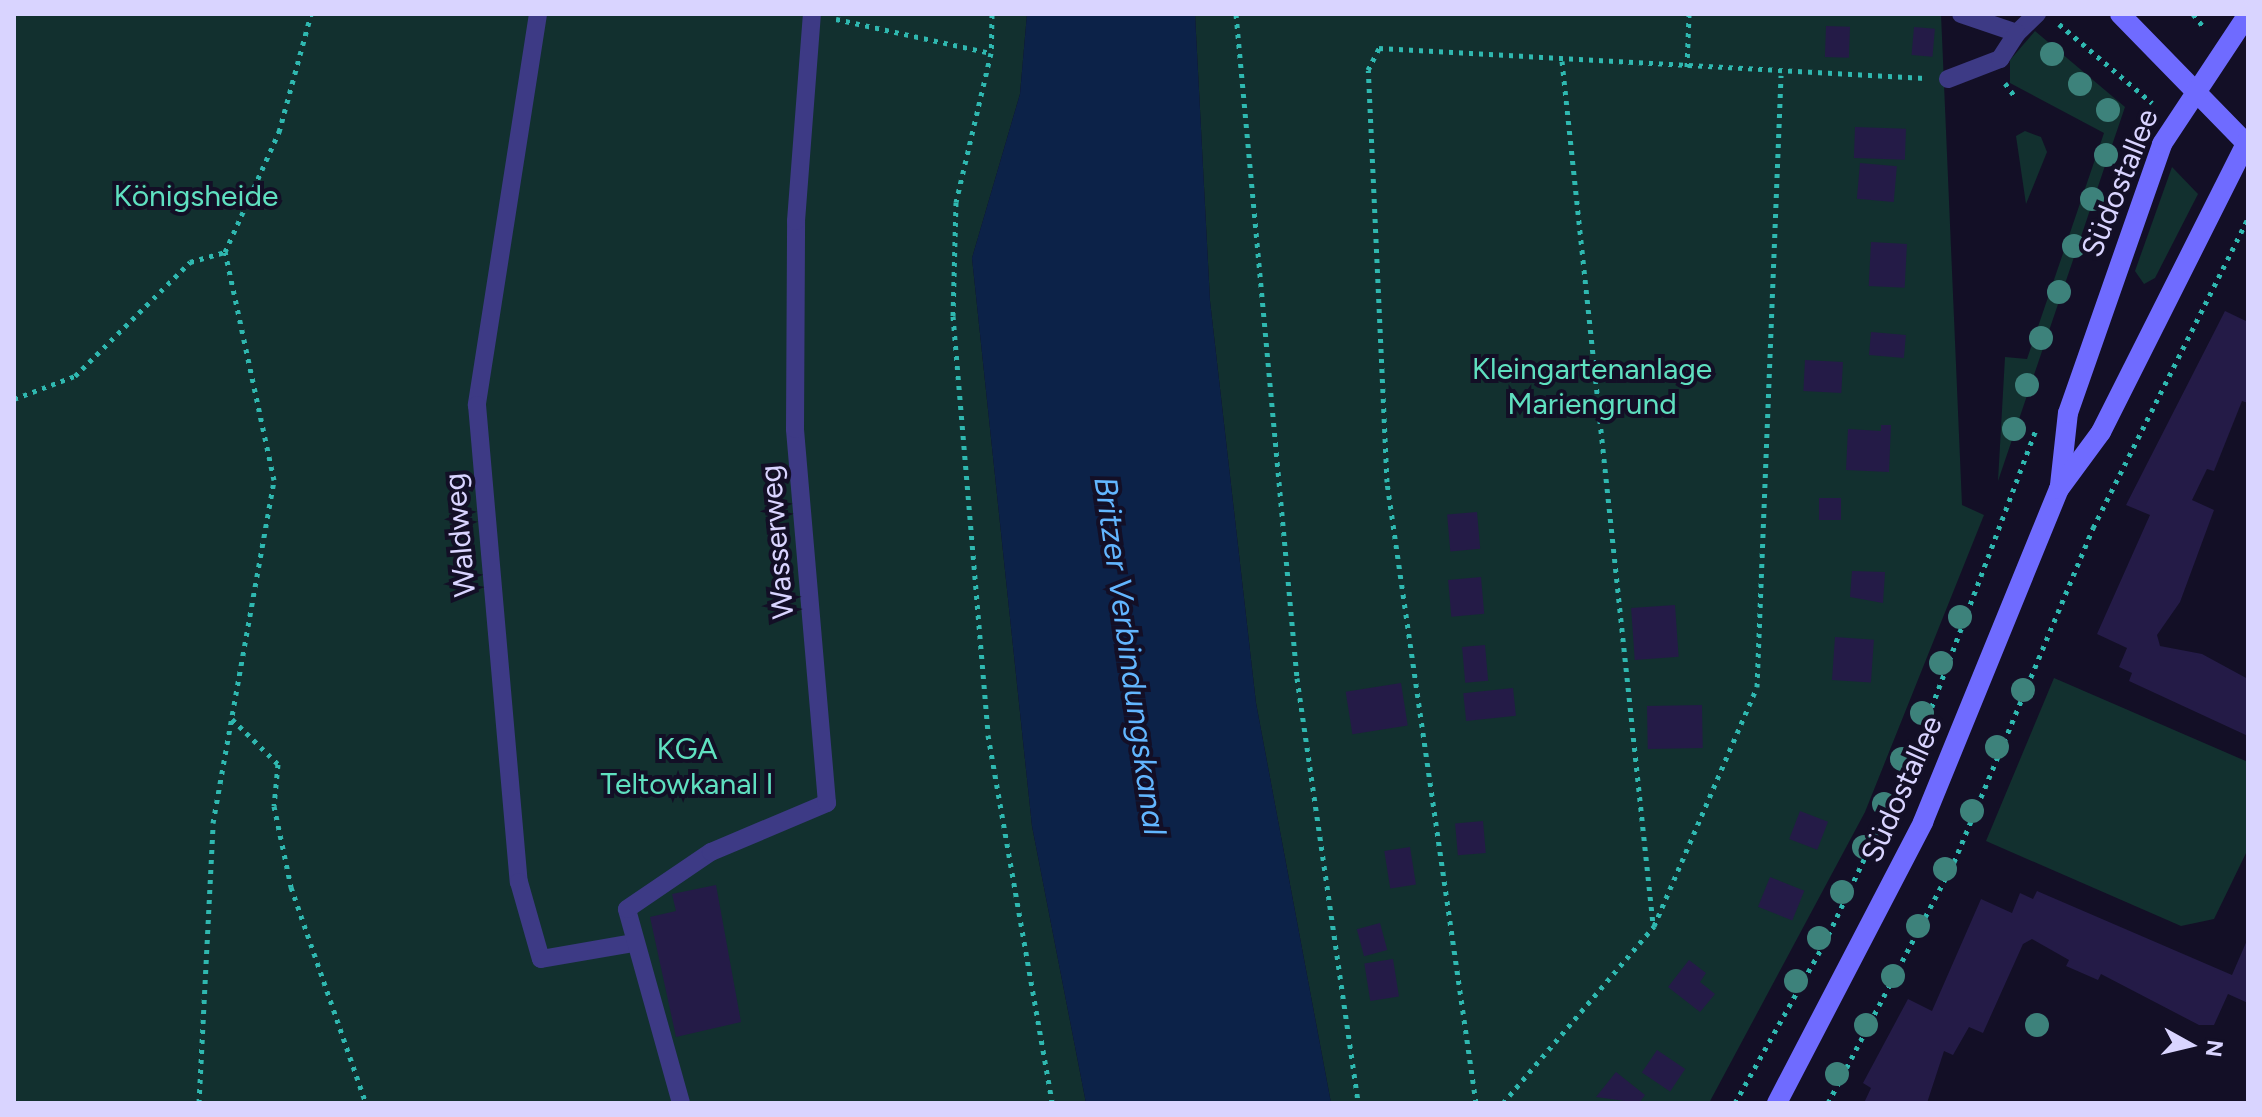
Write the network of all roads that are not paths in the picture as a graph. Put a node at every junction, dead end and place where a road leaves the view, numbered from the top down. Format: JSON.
{"nodes":[{"id":1,"x":538,"y":14,"type":"edge"},
{"id":2,"x":814,"y":14,"type":"edge"},
{"id":3,"x":1961,"y":14,"type":"edge"},
{"id":4,"x":2037,"y":14,"type":"edge"},
{"id":5,"x":2120,"y":14,"type":"edge"},
{"id":6,"x":2248,"y":14,"type":"edge"},
{"id":7,"x":2017,"y":33,"type":"junction"},
{"id":8,"x":1948,"y":79,"type":"road end"},
{"id":9,"x":2194,"y":86,"type":"junction"},
{"id":10,"x":2247,"y":143,"type":"edge"},
{"id":11,"x":2059,"y":489,"type":"junction"},
{"id":12,"x":633,"y":943,"type":"junction"},
{"id":13,"x":681,"y":1103,"type":"edge"},
{"id":14,"x":1777,"y":1103,"type":"edge"}],
"edges":[{"from":1,"to":12,"type":"lane","name":"Waldweg"},
{"from":2,"to":12,"type":"lane","name":"Wasserweg"},
{"from":3,"to":7,"type":"lane"},
{"from":4,"to":7,"type":"lane"},
{"from":5,"to":9,"type":"main road"},
{"from":6,"to":9,"type":"main road","name":"Südostallee"},
{"from":7,"to":8,"type":"lane"},
{"from":9,"to":10,"type":"main road"},
{"from":9,"to":11,"type":"main road","name":"Südostallee"},
{"from":10,"to":11,"type":"main road","name":"Südostallee"},
{"from":11,"to":14,"type":"main road","name":"Südostallee"},
{"from":12,"to":13,"type":"lane"}]}
